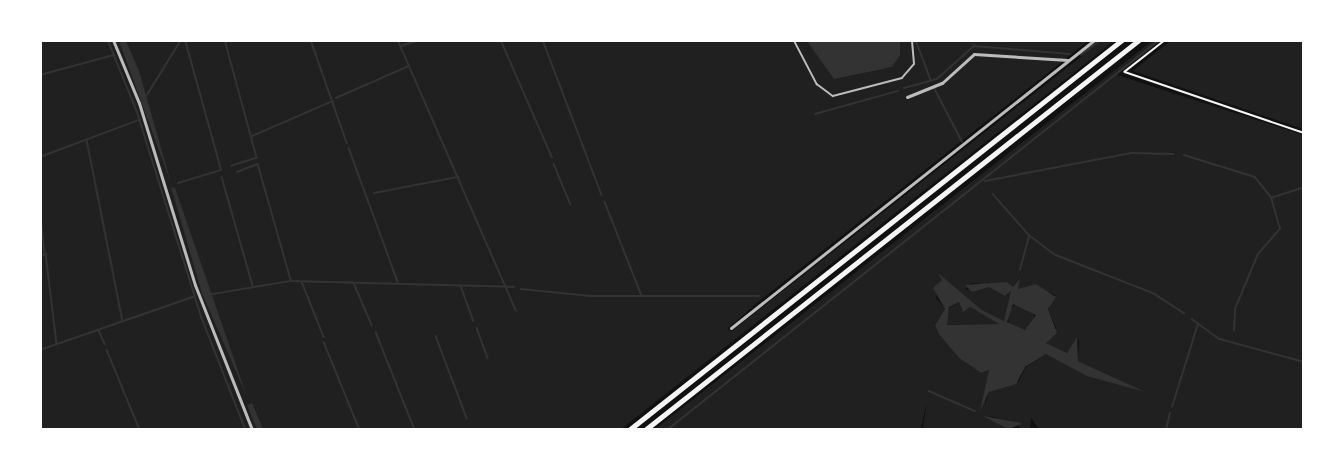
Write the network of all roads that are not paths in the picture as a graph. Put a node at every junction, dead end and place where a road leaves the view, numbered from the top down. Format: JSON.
{"nodes":[{"id":1,"x":113,"y":40,"type":"edge"},
{"id":2,"x":794,"y":40,"type":"edge"},
{"id":3,"x":912,"y":40,"type":"edge"},
{"id":4,"x":1095,"y":40,"type":"edge"},
{"id":5,"x":1122,"y":40,"type":"edge"},
{"id":6,"x":1139,"y":40,"type":"edge"},
{"id":7,"x":1070,"y":60,"type":"junction"},
{"id":8,"x":907,"y":97,"type":"dead end"},
{"id":9,"x":731,"y":328,"type":"dead end"},
{"id":10,"x":252,"y":429,"type":"edge"},
{"id":11,"x":628,"y":429,"type":"edge"},
{"id":12,"x":645,"y":429,"type":"edge"}],
"edges":[{"from":1,"to":10,"type":"street"},
{"from":2,"to":3,"type":"lane"},
{"from":4,"to":7,"type":"street"},
{"from":5,"to":11,"type":"highway"},
{"from":6,"to":12,"type":"highway"},
{"from":7,"to":8,"type":"street"},
{"from":7,"to":9,"type":"street"}]}
